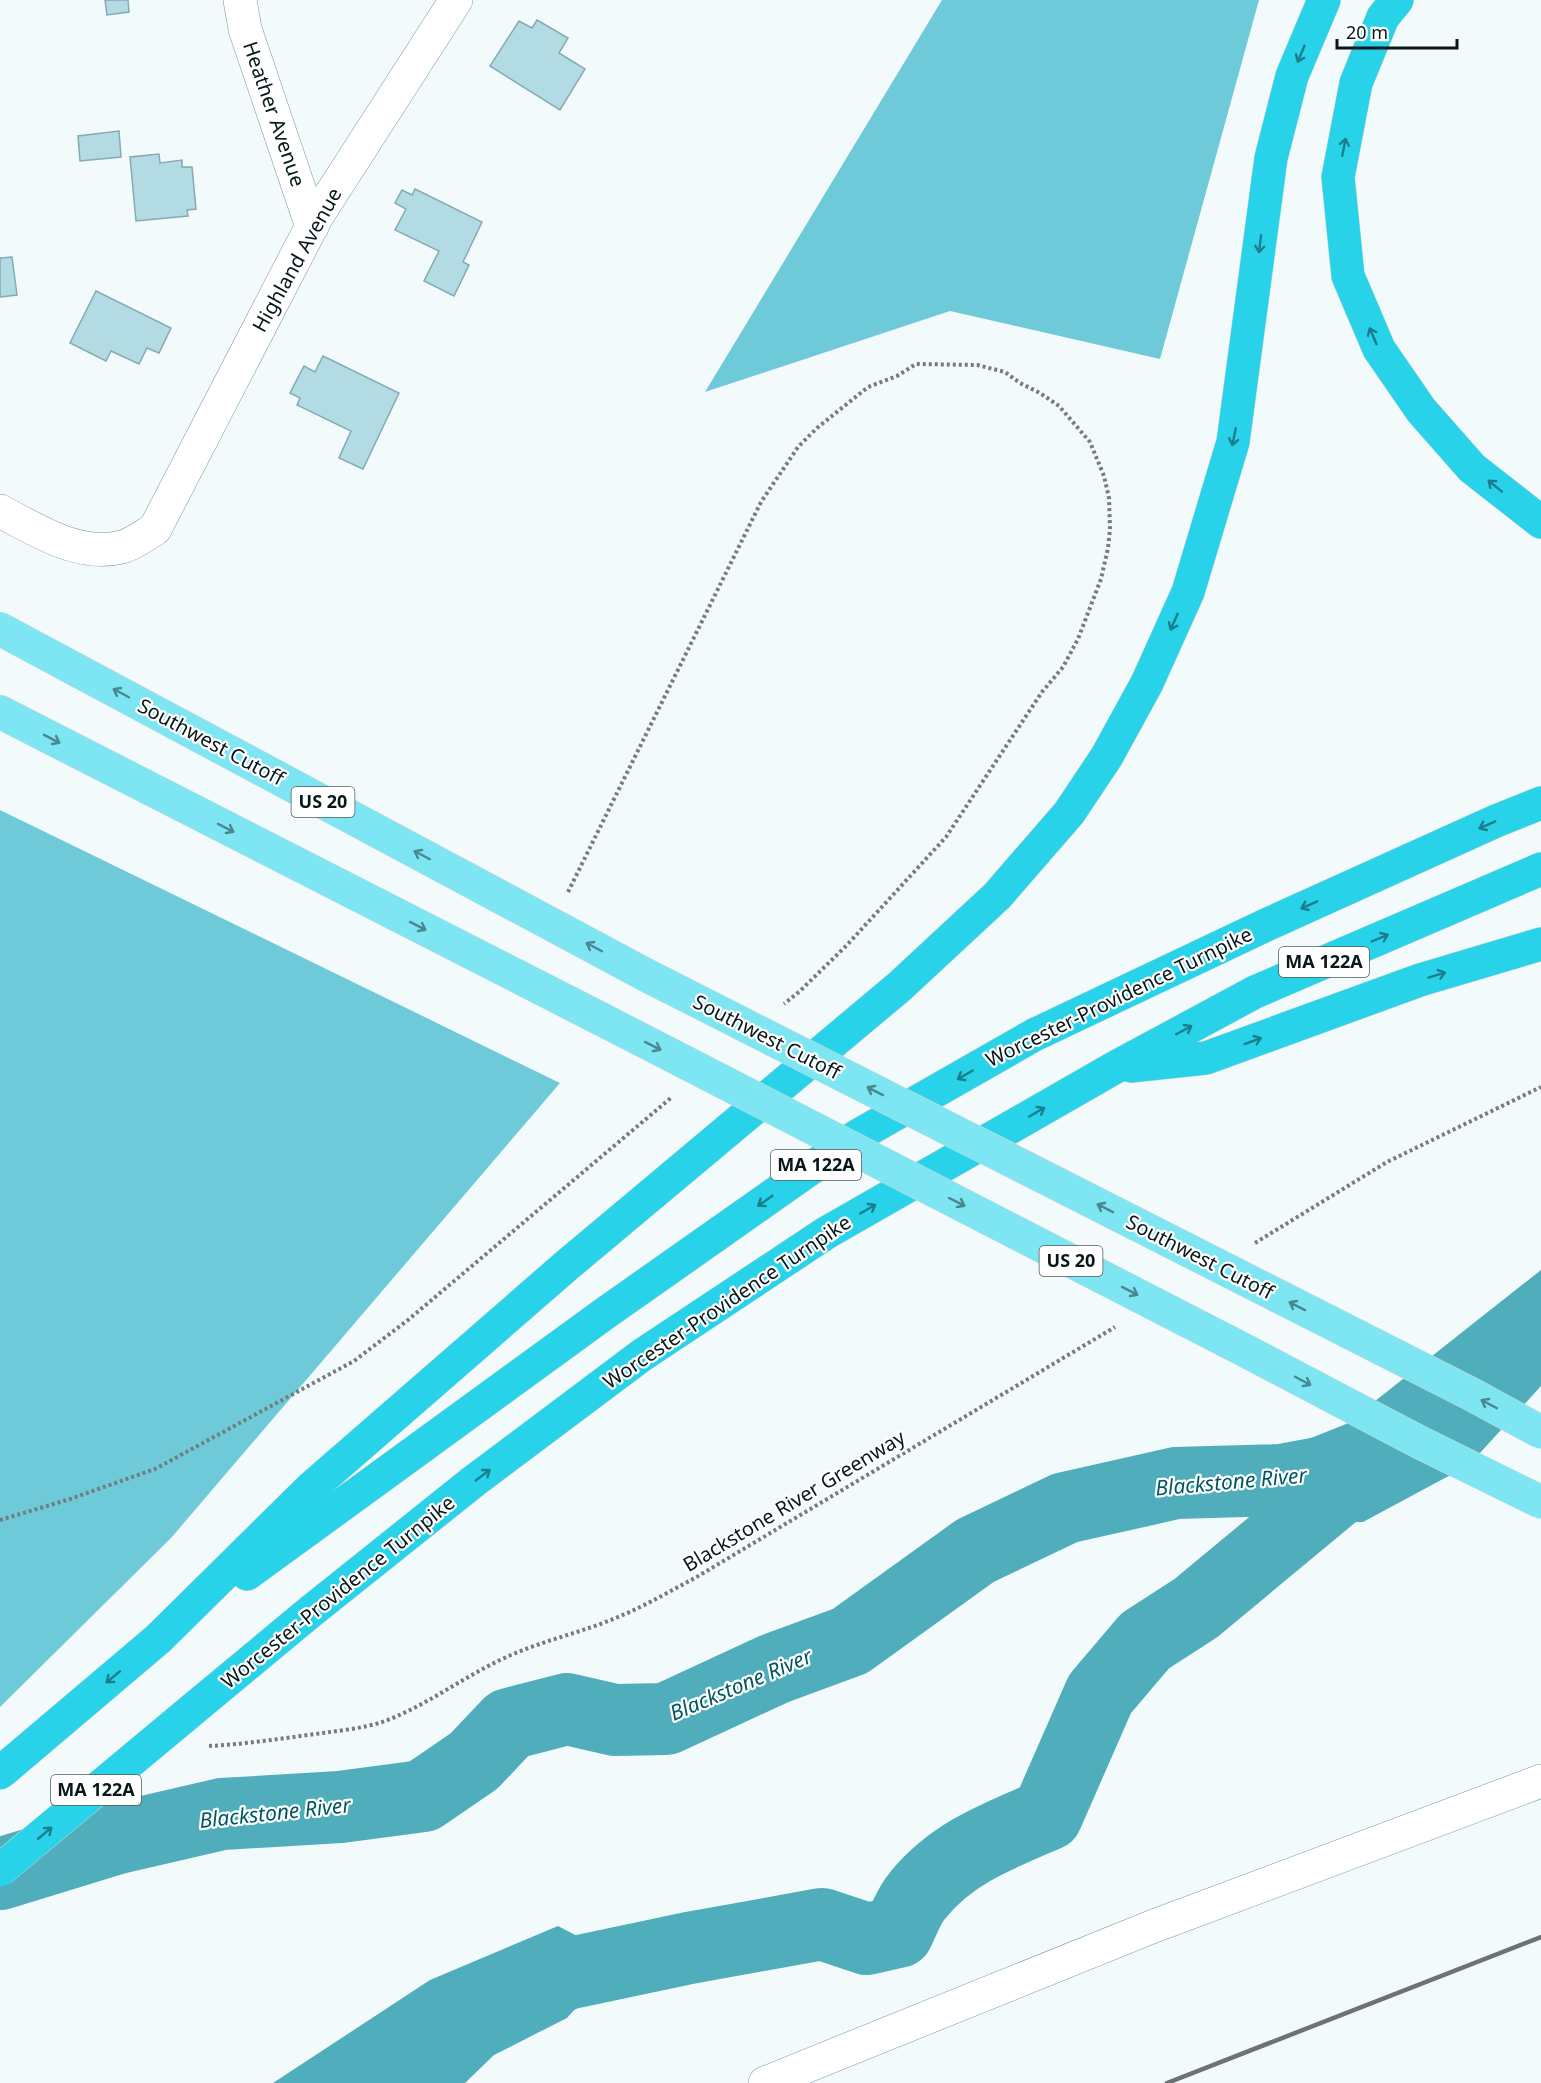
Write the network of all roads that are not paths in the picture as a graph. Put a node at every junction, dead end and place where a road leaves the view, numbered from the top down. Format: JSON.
{"nodes":[{"id":1,"x":240,"y":0,"type":"edge"},
{"id":2,"x":456,"y":0,"type":"edge"},
{"id":3,"x":1324,"y":0,"type":"edge"},
{"id":4,"x":1397,"y":0,"type":"edge"},
{"id":5,"x":312,"y":227,"type":"junction"},
{"id":6,"x":0,"y":511,"type":"edge"},
{"id":7,"x":1541,"y":522,"type":"edge"},
{"id":8,"x":0,"y":629,"type":"edge"},
{"id":9,"x":0,"y":712,"type":"edge"},
{"id":10,"x":1541,"y":803,"type":"edge"},
{"id":11,"x":1541,"y":869,"type":"edge"},
{"id":12,"x":1541,"y":944,"type":"edge"},
{"id":13,"x":1114,"y":1068,"type":"junction"},
{"id":14,"x":1541,"y":1432,"type":"edge"},
{"id":15,"x":1541,"y":1502,"type":"edge"},
{"id":16,"x":158,"y":1639,"type":"junction"},
{"id":17,"x":0,"y":1773,"type":"edge"},
{"id":18,"x":1541,"y":1780,"type":"edge"},
{"id":19,"x":0,"y":1870,"type":"edge"},
{"id":20,"x":765,"y":2083,"type":"edge"}],
"edges":[{"from":1,"to":5,"type":"street","name":"Heather Avenue"},
{"from":2,"to":5,"type":"street","name":"Highland Avenue"},
{"from":3,"to":16,"type":"highway","one_way":true},
{"from":7,"to":4,"type":"highway","one_way":true},
{"from":5,"to":6,"type":"street","name":"Highland Avenue"},
{"from":14,"to":8,"type":"main road","name":"Southwest Cutoff","number":"US 20","one_way":true,"bridge":true},
{"from":9,"to":15,"type":"main road","number":"US 20","one_way":true,"bridge":true},
{"from":10,"to":16,"type":"highway","name":"Worcester-Providence Turnpike","number":"MA 122A","one_way":true},
{"from":13,"to":11,"type":"highway","name":"Worcester-Providence Turnpike","number":"MA 122A","one_way":true},
{"from":13,"to":12,"type":"highway","one_way":true},
{"from":19,"to":13,"type":"highway","name":"Worcester-Providence Turnpike","number":"MA 122A","one_way":true,"bridge":true},
{"from":16,"to":17,"type":"highway","name":"Worcester-Providence Turnpike","number":"MA 122A","one_way":true,"bridge":true},
{"from":18,"to":20,"type":"street"}]}
